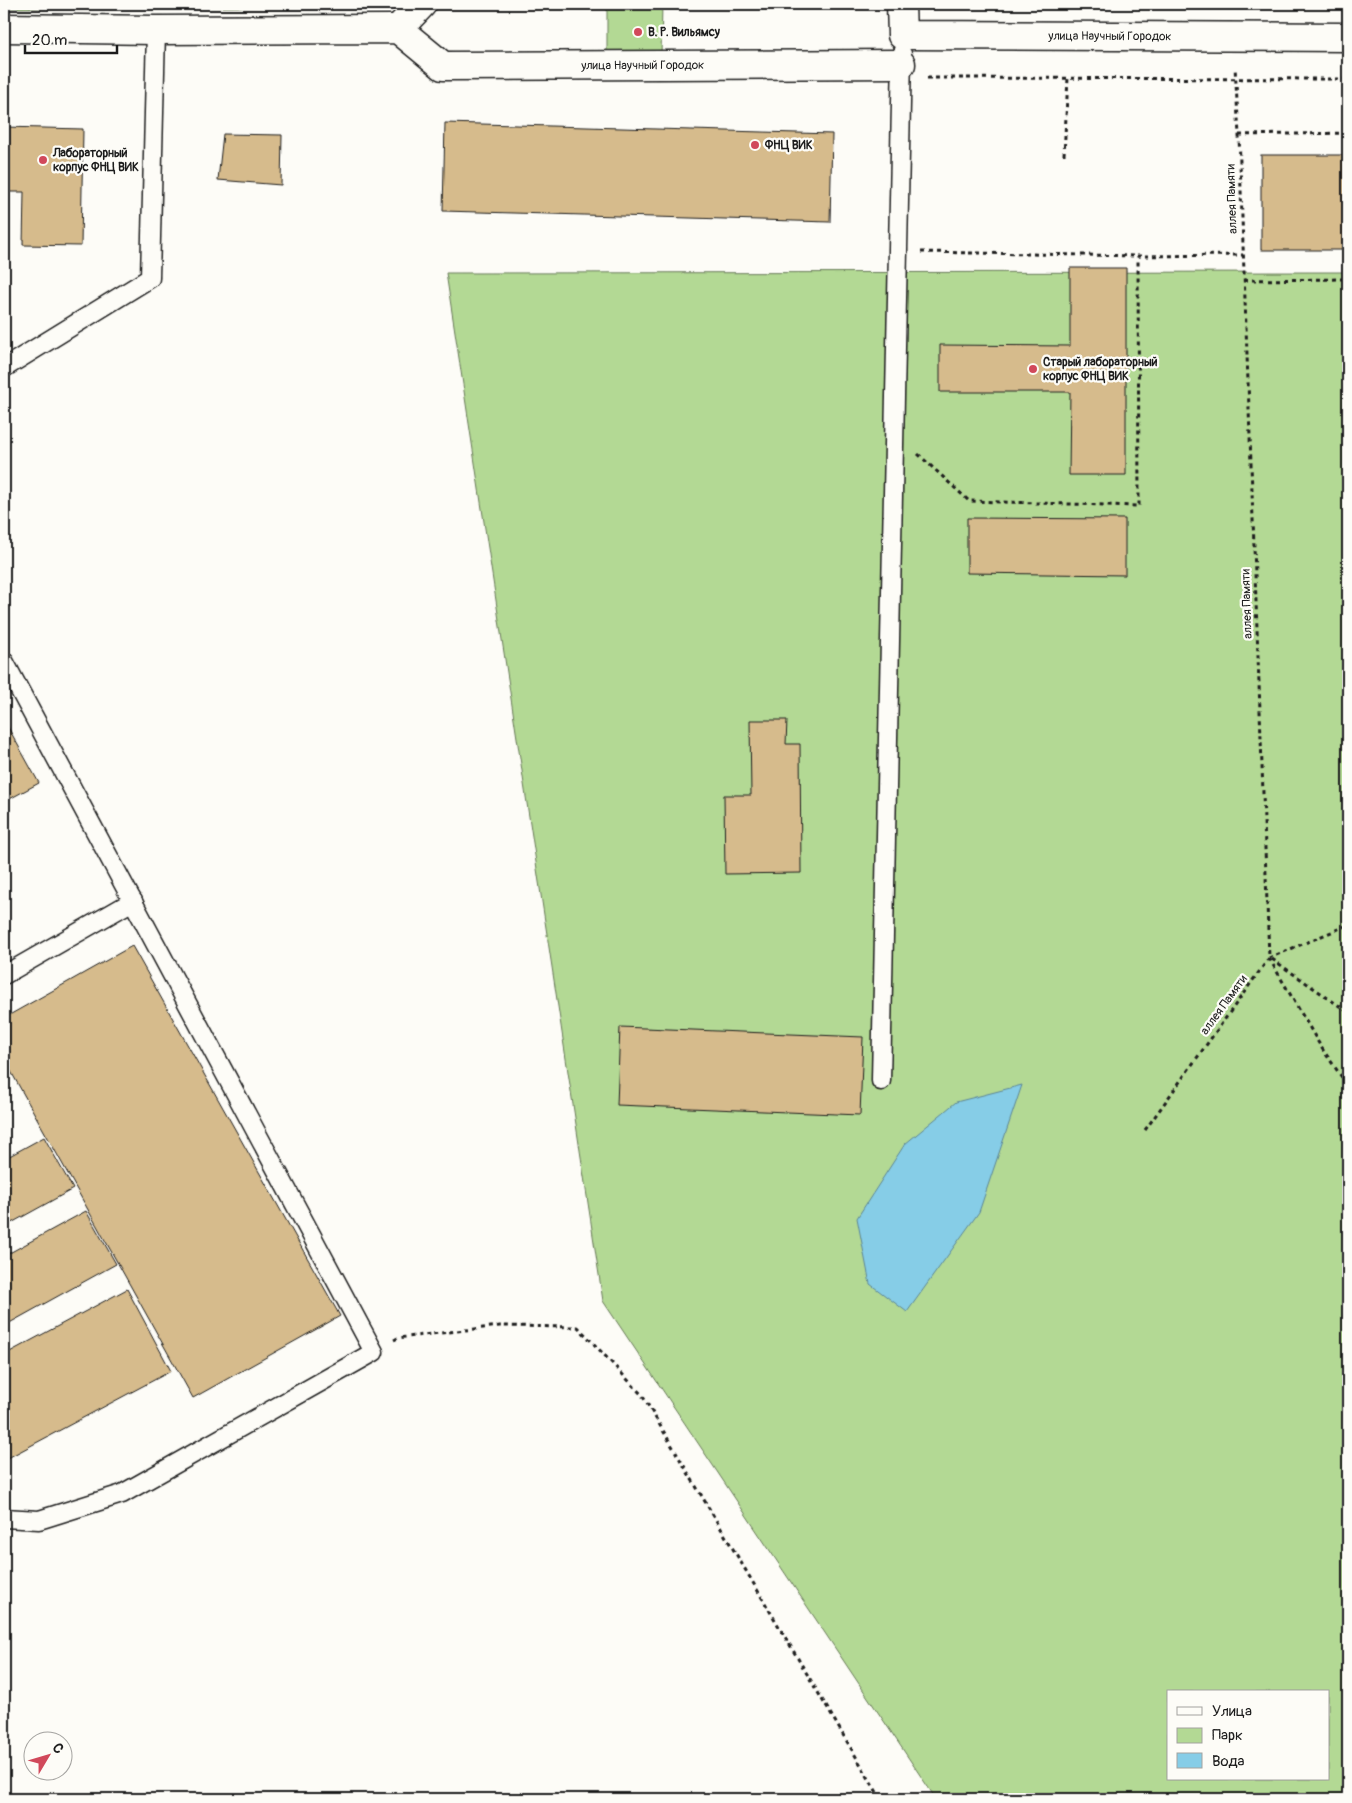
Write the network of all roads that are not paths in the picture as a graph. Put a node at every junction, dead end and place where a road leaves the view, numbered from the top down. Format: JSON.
{"nodes":[{"id":1,"x":422,"y":4,"type":"edge"},
{"id":2,"x":902,"y":4,"type":"edge"},
{"id":3,"x":4,"y":28,"type":"edge"},
{"id":4,"x":398,"y":29,"type":"junction"},
{"id":5,"x":156,"y":30,"type":"junction"},
{"id":6,"x":902,"y":34,"type":"junction"},
{"id":7,"x":1348,"y":37,"type":"edge"},
{"id":8,"x":901,"y":71,"type":"junction"},
{"id":9,"x":4,"y":368,"type":"edge"},
{"id":10,"x":4,"y":660,"type":"edge"},
{"id":11,"x":133,"y":901,"type":"junction"},
{"id":12,"x":4,"y":975,"type":"edge"},
{"id":13,"x":881,"y":1080,"type":"dead end"},
{"id":14,"x":4,"y":1518,"type":"edge"}],
"edges":[{"from":1,"to":4,"type":"street"},
{"from":2,"to":6,"type":"street"},
{"from":3,"to":5,"type":"street"},
{"from":4,"to":5,"type":"street"},
{"from":4,"to":8,"type":"street","name":"улица Научный Городок"},
{"from":5,"to":9,"type":"lane"},
{"from":6,"to":7,"type":"street","name":"улица Научный Городок"},
{"from":6,"to":8,"type":"lane"},
{"from":8,"to":13,"type":"lane"},
{"from":10,"to":11,"type":"lane"},
{"from":11,"to":12,"type":"lane"},
{"from":11,"to":14,"type":"lane"}]}
